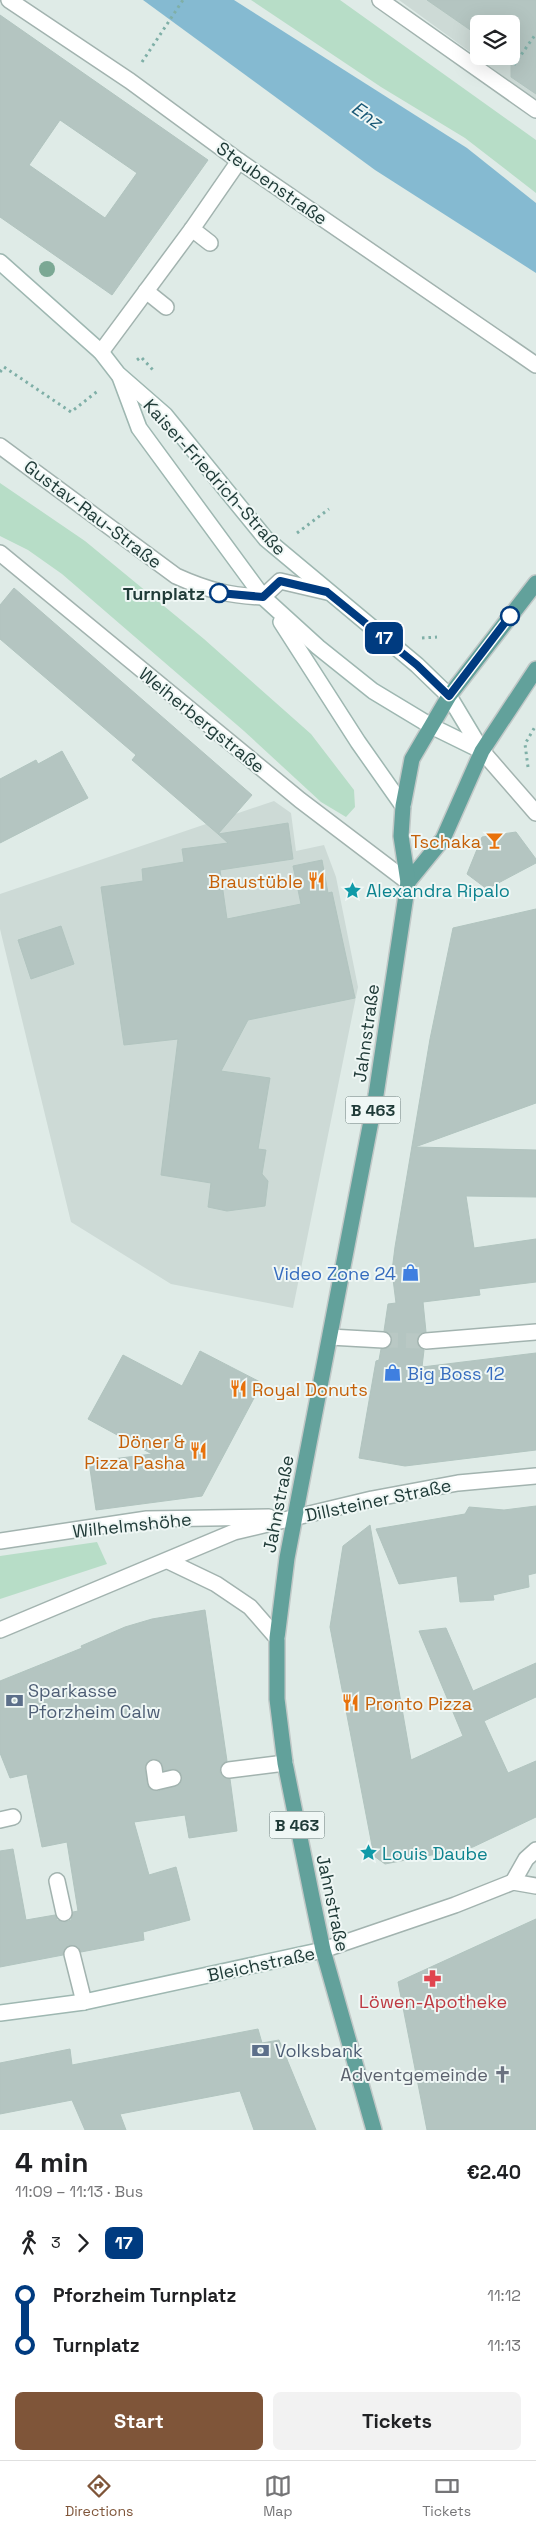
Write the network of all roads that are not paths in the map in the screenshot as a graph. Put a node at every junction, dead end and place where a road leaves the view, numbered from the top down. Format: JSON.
{"nodes":[{"id":1,"x":9,"y":0,"type":"edge"},
{"id":2,"x":380,"y":0,"type":"edge"},
{"id":3,"x":536,"y":110,"type":"edge"},
{"id":4,"x":240,"y":161,"type":"junction"},
{"id":5,"x":192,"y":229,"type":"junction"},
{"id":6,"x":210,"y":243,"type":"dead end"},
{"id":7,"x":0,"y":262,"type":"edge"},
{"id":8,"x":146,"y":291,"type":"junction"},
{"id":9,"x":166,"y":307,"type":"dead end"},
{"id":10,"x":102,"y":352,"type":"junction"},
{"id":11,"x":536,"y":365,"type":"edge"},
{"id":12,"x":118,"y":374,"type":"junction"},
{"id":13,"x":0,"y":446,"type":"edge"},
{"id":14,"x":0,"y":553,"type":"edge"},
{"id":15,"x":536,"y":583,"type":"edge"},
{"id":16,"x":327,"y":592,"type":"junction"},
{"id":17,"x":263,"y":597,"type":"junction"},
{"id":18,"x":536,"y":669,"type":"edge"},
{"id":19,"x":449,"y":696,"type":"junction"},
{"id":20,"x":431,"y":726,"type":"junction"},
{"id":21,"x":482,"y":751,"type":"junction"},
{"id":22,"x":403,"y":806,"type":"junction"},
{"id":23,"x":536,"y":813,"type":"edge"},
{"id":24,"x":408,"y":882,"type":"junction"},
{"id":25,"x":536,"y":1332,"type":"edge"},
{"id":26,"x":330,"y":1337,"type":"junction"},
{"id":27,"x":382,"y":1340,"type":"tunnel mouth"},
{"id":28,"x":426,"y":1341,"type":"tunnel mouth"},
{"id":29,"x":536,"y":1476,"type":"edge"},
{"id":30,"x":295,"y":1517,"type":"junction"},
{"id":31,"x":0,"y":1541,"type":"edge"},
{"id":32,"x":168,"y":1561,"type":"junction"},
{"id":33,"x":0,"y":1630,"type":"edge"},
{"id":34,"x":277,"y":1638,"type":"junction"},
{"id":35,"x":286,"y":1763,"type":"junction"},
{"id":36,"x":154,"y":1768,"type":"dead end"},
{"id":37,"x":229,"y":1770,"type":"dead end"},
{"id":38,"x":173,"y":1778,"type":"dead end"},
{"id":39,"x":536,"y":1850,"type":"edge"},
{"id":40,"x":57,"y":1881,"type":"dead end"},
{"id":41,"x":513,"y":1882,"type":"junction"},
{"id":42,"x":536,"y":1886,"type":"edge"},
{"id":43,"x":64,"y":1913,"type":"dead end"},
{"id":44,"x":323,"y":1950,"type":"junction"},
{"id":45,"x":72,"y":1954,"type":"dead end"},
{"id":46,"x":84,"y":2002,"type":"junction"},
{"id":47,"x":0,"y":2013,"type":"edge"},
{"id":48,"x":374,"y":2130,"type":"edge"}],
"edges":[{"from":1,"to":4,"type":"street","name":"Steubenstraße"},
{"from":2,"to":3,"type":"street"},
{"from":4,"to":5,"type":"street"},
{"from":4,"to":11,"type":"street","name":"Steubenstraße"},
{"from":5,"to":6,"type":"street"},
{"from":5,"to":8,"type":"street"},
{"from":7,"to":10,"type":"street","name":"Kaiser-Friedrich-Straße"},
{"from":8,"to":9,"type":"street"},
{"from":8,"to":10,"type":"street"},
{"from":10,"to":12,"type":"street","name":"Kaiser-Friedrich-Straße"},
{"from":12,"to":16,"type":"street","name":"Kaiser-Friedrich-Straße"},
{"from":12,"to":17,"type":"street","name":"Kaiser-Friedrich-Straße"},
{"from":13,"to":17,"type":"street","name":"Gustav-Rau-Straße"},
{"from":14,"to":24,"type":"street","name":"Weiherbergstraße"},
{"from":15,"to":19,"type":"main road","name":"Jahnstraße","number":"B 463"},
{"from":16,"to":17,"type":"street"},
{"from":16,"to":19,"type":"street","name":"Kaiser-Friedrich-Straße"},
{"from":17,"to":20,"type":"street","name":"Kaiser-Friedrich-Straße"},
{"from":17,"to":22,"type":"street"},
{"from":18,"to":21,"type":"main road"},
{"from":19,"to":20,"type":"main road","name":"Jahnstraße","number":"B 463"},
{"from":19,"to":21,"type":"street","name":"Kaiser-Friedrich-Straße"},
{"from":20,"to":21,"type":"street","name":"Kaiser-Friedrich-Straße"},
{"from":20,"to":22,"type":"main road","name":"Jahnstraße","number":"B 463"},
{"from":21,"to":23,"type":"street"},
{"from":21,"to":24,"type":"main road"},
{"from":22,"to":24,"type":"main road","name":"Jahnstraße","number":"B 463"},
{"from":24,"to":26,"type":"main road","name":"Jahnstraße","number":"B 463"},
{"from":25,"to":28,"type":"street"},
{"from":26,"to":27,"type":"street"},
{"from":26,"to":30,"type":"main road","name":"Jahnstraße","number":"B 463"},
{"from":29,"to":30,"type":"street","name":"Dillsteiner Straße"},
{"from":30,"to":31,"type":"street","name":"Wilhelmshöhe"},
{"from":30,"to":32,"type":"street","name":"Dillsteiner Straße"},
{"from":30,"to":34,"type":"main road","name":"Jahnstraße","number":"B 463"},
{"from":32,"to":33,"type":"street","name":"Dillsteiner Straße"},
{"from":32,"to":34,"type":"street"},
{"from":34,"to":35,"type":"main road","name":"Jahnstraße","number":"B 463"},
{"from":35,"to":37,"type":"street"},
{"from":35,"to":44,"type":"main road","name":"Jahnstraße","number":"B 463"},
{"from":36,"to":38,"type":"street"},
{"from":39,"to":41,"type":"street"},
{"from":40,"to":43,"type":"street"},
{"from":41,"to":42,"type":"street"},
{"from":41,"to":44,"type":"street","name":"Bleichstraße"},
{"from":44,"to":46,"type":"street","name":"Bleichstraße"},
{"from":44,"to":48,"type":"main road","name":"Jahnstraße","number":"B 463"},
{"from":45,"to":46,"type":"street"},
{"from":46,"to":47,"type":"street","name":"Bleichstraße"}]}
